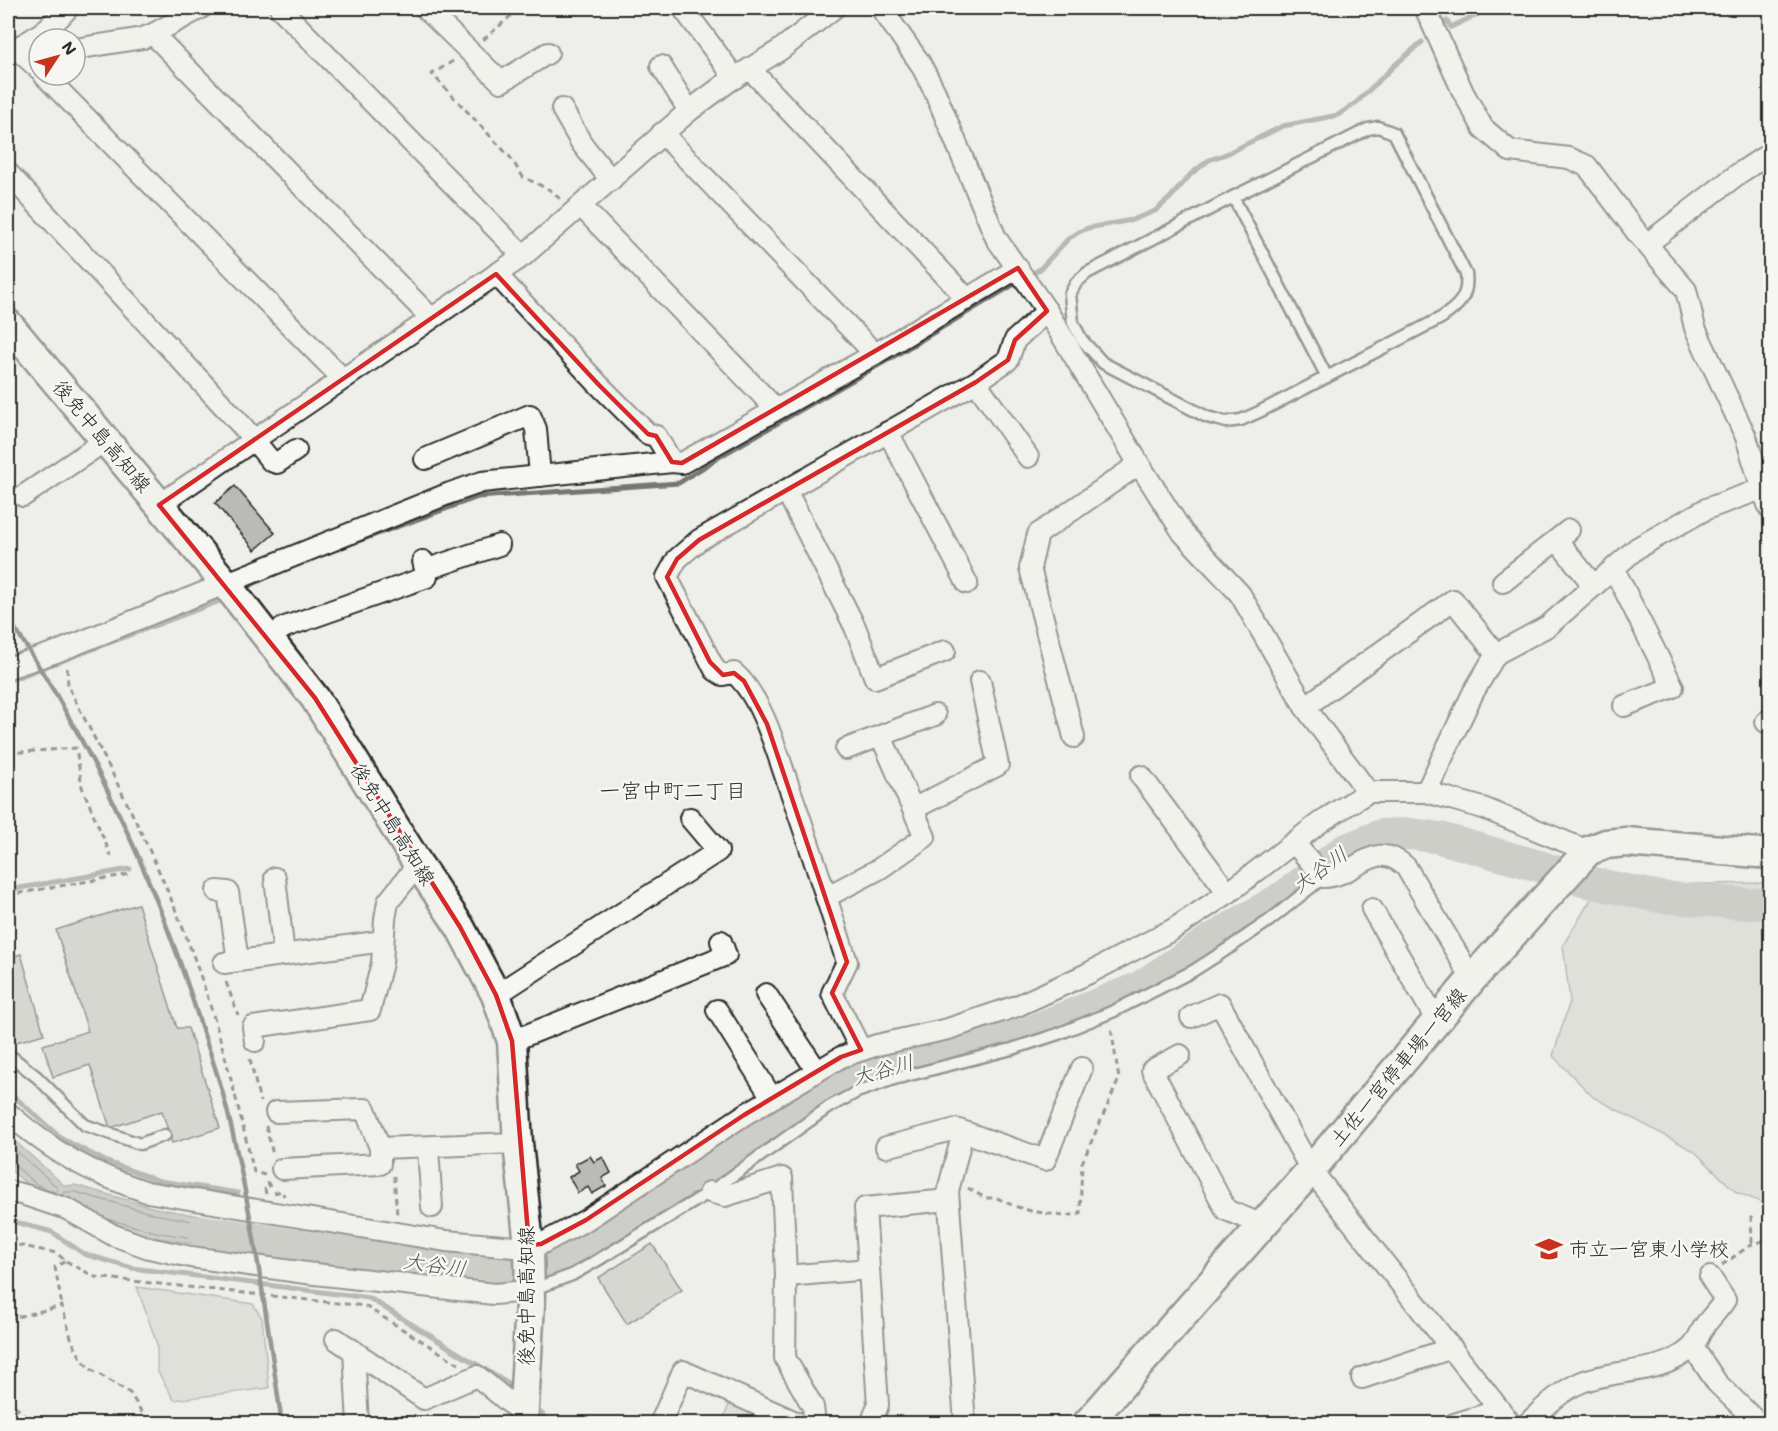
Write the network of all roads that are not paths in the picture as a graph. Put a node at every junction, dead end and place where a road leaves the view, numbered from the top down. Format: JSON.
{"nodes":[{"id":1,"x":68,"y":8,"type":"edge"},
{"id":2,"x":201,"y":8,"type":"edge"},
{"id":3,"x":280,"y":8,"type":"edge"},
{"id":4,"x":426,"y":8,"type":"edge"},
{"id":5,"x":683,"y":8,"type":"edge"},
{"id":6,"x":834,"y":8,"type":"edge"},
{"id":7,"x":881,"y":8,"type":"edge"},
{"id":8,"x":1425,"y":8,"type":"edge"},
{"id":9,"x":55,"y":27,"type":"edge"},
{"id":10,"x":153,"y":34,"type":"junction"},
{"id":11,"x":27,"y":43,"type":"edge"},
{"id":12,"x":87,"y":47,"type":"edge"},
{"id":13,"x":12,"y":49,"type":"edge"},
{"id":14,"x":548,"y":53,"type":"dead end"},
{"id":15,"x":27,"y":60,"type":"edge"},
{"id":16,"x":661,"y":66,"type":"dead end"},
{"id":17,"x":743,"y":74,"type":"junction"},
{"id":18,"x":56,"y":87,"type":"edge"},
{"id":19,"x":562,"y":109,"type":"dead end"},
{"id":20,"x":689,"y":111,"type":"junction"},
{"id":21,"x":662,"y":133,"type":"junction"},
{"id":22,"x":1770,"y":153,"type":"edge"},
{"id":23,"x":8,"y":173,"type":"edge"},
{"id":24,"x":611,"y":180,"type":"junction"},
{"id":25,"x":1233,"y":197,"type":"junction"},
{"id":26,"x":578,"y":210,"type":"junction"},
{"id":27,"x":1647,"y":244,"type":"junction"},
{"id":28,"x":523,"y":256,"type":"junction"},
{"id":29,"x":496,"y":274,"type":"junction"},
{"id":30,"x":1022,"y":274,"type":"junction"},
{"id":31,"x":966,"y":300,"type":"junction"},
{"id":32,"x":1047,"y":311,"type":"junction"},
{"id":33,"x":431,"y":318,"type":"junction"},
{"id":34,"x":9,"y":329,"type":"edge"},
{"id":35,"x":875,"y":354,"type":"junction"},
{"id":36,"x":1327,"y":376,"type":"junction"},
{"id":37,"x":342,"y":378,"type":"junction"},
{"id":38,"x":976,"y":382,"type":"junction"},
{"id":39,"x":775,"y":411,"type":"junction"},
{"id":40,"x":888,"y":432,"type":"junction"},
{"id":41,"x":253,"y":440,"type":"junction"},
{"id":42,"x":105,"y":441,"type":"junction"},
{"id":43,"x":296,"y":450,"type":"dead end"},
{"id":44,"x":1028,"y":457,"type":"dead end"},
{"id":45,"x":424,"y":459,"type":"dead end"},
{"id":46,"x":672,"y":462,"type":"junction"},
{"id":47,"x":1139,"y":464,"type":"junction"},
{"id":48,"x":540,"y":476,"type":"junction"},
{"id":49,"x":1766,"y":487,"type":"edge"},
{"id":50,"x":786,"y":490,"type":"junction"},
{"id":51,"x":23,"y":496,"type":"dead end"},
{"id":52,"x":159,"y":504,"type":"junction"},
{"id":53,"x":1770,"y":509,"type":"edge"},
{"id":54,"x":499,"y":545,"type":"dead end"},
{"id":55,"x":1614,"y":569,"type":"junction"},
{"id":56,"x":1503,"y":582,"type":"dead end"},
{"id":57,"x":967,"y":583,"type":"dead end"},
{"id":58,"x":1594,"y":586,"type":"junction"},
{"id":59,"x":232,"y":591,"type":"junction"},
{"id":60,"x":269,"y":637,"type":"junction"},
{"id":61,"x":945,"y":651,"type":"dead end"},
{"id":62,"x":1496,"y":654,"type":"junction"},
{"id":63,"x":8,"y":668,"type":"edge"},
{"id":64,"x":980,"y":681,"type":"dead end"},
{"id":65,"x":1624,"y":706,"type":"dead end"},
{"id":66,"x":1305,"y":707,"type":"junction"},
{"id":67,"x":935,"y":715,"type":"dead end"},
{"id":68,"x":881,"y":736,"type":"junction"},
{"id":69,"x":1074,"y":737,"type":"dead end"},
{"id":70,"x":846,"y":749,"type":"dead end"},
{"id":71,"x":1141,"y":776,"type":"dead end"},
{"id":72,"x":1368,"y":792,"type":"junction"},
{"id":73,"x":1426,"y":792,"type":"junction"},
{"id":74,"x":913,"y":809,"type":"junction"},
{"id":75,"x":690,"y":818,"type":"dead end"},
{"id":76,"x":1294,"y":843,"type":"junction"},
{"id":77,"x":1587,"y":852,"type":"junction"},
{"id":78,"x":1770,"y":854,"type":"edge"},
{"id":79,"x":418,"y":864,"type":"junction"},
{"id":80,"x":1324,"y":877,"type":"junction"},
{"id":81,"x":275,"y":878,"type":"dead end"},
{"id":82,"x":217,"y":891,"type":"dead end"},
{"id":83,"x":1228,"y":893,"type":"junction"},
{"id":84,"x":826,"y":897,"type":"junction"},
{"id":85,"x":1372,"y":909,"type":"dead end"},
{"id":86,"x":383,"y":941,"type":"junction"},
{"id":87,"x":721,"y":941,"type":"dead end"},
{"id":88,"x":284,"y":955,"type":"junction"},
{"id":89,"x":1472,"y":979,"type":"junction"},
{"id":90,"x":766,"y":993,"type":"dead end"},
{"id":91,"x":496,"y":994,"type":"junction"},
{"id":92,"x":717,"y":1010,"type":"dead end"},
{"id":93,"x":1191,"y":1017,"type":"dead end"},
{"id":94,"x":1437,"y":1021,"type":"junction"},
{"id":95,"x":512,"y":1041,"type":"junction"},
{"id":96,"x":252,"y":1049,"type":"road end"},
{"id":97,"x":861,"y":1050,"type":"junction"},
{"id":98,"x":8,"y":1054,"type":"edge"},
{"id":99,"x":1180,"y":1055,"type":"dead end"},
{"id":100,"x":1082,"y":1068,"type":"dead end"},
{"id":101,"x":817,"y":1071,"type":"junction"},
{"id":102,"x":772,"y":1098,"type":"junction"},
{"id":103,"x":8,"y":1113,"type":"edge"},
{"id":104,"x":268,"y":1115,"type":"road end"},
{"id":105,"x":963,"y":1132,"type":"junction"},
{"id":106,"x":165,"y":1135,"type":"dead end"},
{"id":107,"x":518,"y":1143,"type":"junction"},
{"id":108,"x":886,"y":1147,"type":"dead end"},
{"id":109,"x":380,"y":1148,"type":"junction"},
{"id":110,"x":428,"y":1148,"type":"junction"},
{"id":111,"x":277,"y":1162,"type":"road end"},
{"id":112,"x":1311,"y":1170,"type":"junction"},
{"id":113,"x":8,"y":1178,"type":"edge"},
{"id":114,"x":710,"y":1192,"type":"junction"},
{"id":115,"x":16,"y":1193,"type":"edge"},
{"id":116,"x":948,"y":1200,"type":"junction"},
{"id":117,"x":432,"y":1207,"type":"dead end"},
{"id":118,"x":1263,"y":1225,"type":"junction"},
{"id":119,"x":529,"y":1250,"type":"junction"},
{"id":120,"x":869,"y":1269,"type":"junction"},
{"id":121,"x":786,"y":1276,"type":"junction"},
{"id":122,"x":1710,"y":1277,"type":"road end"},
{"id":123,"x":528,"y":1291,"type":"junction"},
{"id":124,"x":336,"y":1339,"type":"dead end"},
{"id":125,"x":1693,"y":1347,"type":"junction"},
{"id":126,"x":1452,"y":1348,"type":"junction"},
{"id":127,"x":354,"y":1351,"type":"junction"},
{"id":128,"x":1362,"y":1378,"type":"dead end"},
{"id":129,"x":1506,"y":1417,"type":"edge"},
{"id":130,"x":523,"y":1421,"type":"edge"},
{"id":131,"x":358,"y":1424,"type":"edge"},
{"id":132,"x":660,"y":1424,"type":"edge"},
{"id":133,"x":800,"y":1424,"type":"edge"},
{"id":134,"x":815,"y":1424,"type":"edge"},
{"id":135,"x":871,"y":1424,"type":"edge"},
{"id":136,"x":965,"y":1424,"type":"edge"},
{"id":137,"x":1087,"y":1424,"type":"edge"},
{"id":138,"x":1454,"y":1424,"type":"edge"},
{"id":139,"x":1527,"y":1424,"type":"edge"},
{"id":140,"x":1759,"y":1424,"type":"edge"}],
"edges":[{"from":1,"to":9,"type":"street"},
{"from":2,"to":10,"type":"street"},
{"from":3,"to":28,"type":"street"},
{"from":4,"to":14,"type":"street"},
{"from":5,"to":17,"type":"street"},
{"from":6,"to":17,"type":"street"},
{"from":7,"to":30,"type":"street"},
{"from":8,"to":27,"type":"street"},
{"from":10,"to":12,"type":"street"},
{"from":10,"to":33,"type":"street"},
{"from":11,"to":13,"type":"street"},
{"from":13,"to":15,"type":"street"},
{"from":16,"to":20,"type":"street"},
{"from":17,"to":20,"type":"street"},
{"from":17,"to":31,"type":"street"},
{"from":18,"to":37,"type":"street"},
{"from":19,"to":24,"type":"street"},
{"from":20,"to":21,"type":"street"},
{"from":21,"to":24,"type":"street"},
{"from":21,"to":35,"type":"street"},
{"from":22,"to":27,"type":"street"},
{"from":23,"to":41,"type":"street"},
{"from":24,"to":26,"type":"street"},
{"from":25,"to":36,"type":"lane"},
{"from":25,"to":36,"type":"lane"},
{"from":25,"to":36,"type":"lane"},
{"from":26,"to":28,"type":"street"},
{"from":26,"to":39,"type":"street"},
{"from":27,"to":49,"type":"street"},
{"from":28,"to":29,"type":"street"},
{"from":29,"to":33,"type":"street"},
{"from":29,"to":46,"type":"street"},
{"from":30,"to":31,"type":"street"},
{"from":30,"to":32,"type":"street"},
{"from":31,"to":35,"type":"street"},
{"from":32,"to":38,"type":"street"},
{"from":32,"to":47,"type":"street"},
{"from":33,"to":37,"type":"street"},
{"from":34,"to":42,"type":"main road","name":"後免中島高知線"},
{"from":35,"to":39,"type":"street"},
{"from":37,"to":41,"type":"street"},
{"from":38,"to":40,"type":"street"},
{"from":38,"to":44,"type":"street"},
{"from":39,"to":46,"type":"street"},
{"from":40,"to":50,"type":"street"},
{"from":40,"to":57,"type":"street"},
{"from":41,"to":43,"type":"street"},
{"from":41,"to":52,"type":"street"},
{"from":42,"to":51,"type":"street"},
{"from":42,"to":52,"type":"main road","name":"後免中島高知線"},
{"from":45,"to":48,"type":"street"},
{"from":46,"to":48,"type":"street"},
{"from":47,"to":66,"type":"street"},
{"from":47,"to":69,"type":"street"},
{"from":48,"to":59,"type":"street"},
{"from":49,"to":53,"type":"street"},
{"from":49,"to":55,"type":"street"},
{"from":50,"to":61,"type":"street"},
{"from":50,"to":84,"type":"street"},
{"from":52,"to":59,"type":"main road","name":"後免中島高知線"},
{"from":54,"to":60,"type":"street"},
{"from":55,"to":58,"type":"street"},
{"from":55,"to":65,"type":"street"},
{"from":56,"to":58,"type":"street"},
{"from":58,"to":62,"type":"street"},
{"from":59,"to":60,"type":"main road","name":"後免中島高知線"},
{"from":59,"to":63,"type":"street"},
{"from":60,"to":79,"type":"main road","name":"後免中島高知線"},
{"from":62,"to":66,"type":"street"},
{"from":62,"to":73,"type":"street"},
{"from":64,"to":74,"type":"street"},
{"from":66,"to":72,"type":"street"},
{"from":67,"to":68,"type":"street"},
{"from":68,"to":70,"type":"street"},
{"from":68,"to":74,"type":"street"},
{"from":71,"to":83,"type":"street"},
{"from":72,"to":73,"type":"street"},
{"from":72,"to":76,"type":"street"},
{"from":73,"to":77,"type":"street"},
{"from":74,"to":84,"type":"street"},
{"from":75,"to":91,"type":"street"},
{"from":76,"to":80,"type":"street"},
{"from":76,"to":83,"type":"street"},
{"from":77,"to":78,"type":"main road"},
{"from":77,"to":89,"type":"main road","name":"土佐一宮停車場一宮線"},
{"from":79,"to":86,"type":"street"},
{"from":79,"to":91,"type":"main road","name":"後免中島高知線"},
{"from":80,"to":89,"type":"street"},
{"from":80,"to":114,"type":"lane"},
{"from":81,"to":88,"type":"street"},
{"from":82,"to":88,"type":"street"},
{"from":83,"to":97,"type":"street"},
{"from":84,"to":97,"type":"street"},
{"from":85,"to":94,"type":"street"},
{"from":86,"to":88,"type":"street"},
{"from":86,"to":96,"type":"street"},
{"from":87,"to":95,"type":"street"},
{"from":89,"to":94,"type":"main road","name":"土佐一宮停車場一宮線"},
{"from":90,"to":101,"type":"street"},
{"from":91,"to":95,"type":"main road","name":"後免中島高知線"},
{"from":92,"to":102,"type":"street"},
{"from":93,"to":112,"type":"street"},
{"from":94,"to":112,"type":"main road","name":"土佐一宮停車場一宮線"},
{"from":95,"to":107,"type":"main road","name":"後免中島高知線"},
{"from":97,"to":101,"type":"street"},
{"from":98,"to":106,"type":"lane"},
{"from":99,"to":118,"type":"street"},
{"from":100,"to":105,"type":"street"},
{"from":101,"to":102,"type":"street"},
{"from":102,"to":119,"type":"street"},
{"from":103,"to":119,"type":"street"},
{"from":104,"to":109,"type":"street"},
{"from":105,"to":108,"type":"street"},
{"from":105,"to":116,"type":"street"},
{"from":107,"to":110,"type":"street"},
{"from":107,"to":119,"type":"main road","name":"後免中島高知線"},
{"from":109,"to":110,"type":"street"},
{"from":109,"to":111,"type":"street"},
{"from":110,"to":117,"type":"street"},
{"from":112,"to":118,"type":"main road","name":"土佐一宮停車場一宮線"},
{"from":112,"to":126,"type":"street"},
{"from":113,"to":115,"type":"street"},
{"from":114,"to":121,"type":"street"},
{"from":114,"to":123,"type":"lane"},
{"from":115,"to":123,"type":"street"},
{"from":116,"to":120,"type":"street"},
{"from":116,"to":136,"type":"street"},
{"from":118,"to":137,"type":"main road","name":"土佐一宮停車場一宮線"},
{"from":119,"to":123,"type":"main road","name":"後免中島高知線"},
{"from":120,"to":121,"type":"street"},
{"from":120,"to":135,"type":"street"},
{"from":121,"to":134,"type":"street"},
{"from":122,"to":125,"type":"street"},
{"from":123,"to":130,"type":"main road","name":"後免中島高知線"},
{"from":124,"to":127,"type":"street"},
{"from":125,"to":139,"type":"street"},
{"from":125,"to":140,"type":"street"},
{"from":126,"to":128,"type":"street"},
{"from":126,"to":129,"type":"street"},
{"from":127,"to":130,"type":"street"},
{"from":127,"to":131,"type":"street"},
{"from":129,"to":138,"type":"street"},
{"from":132,"to":133,"type":"street"}]}
